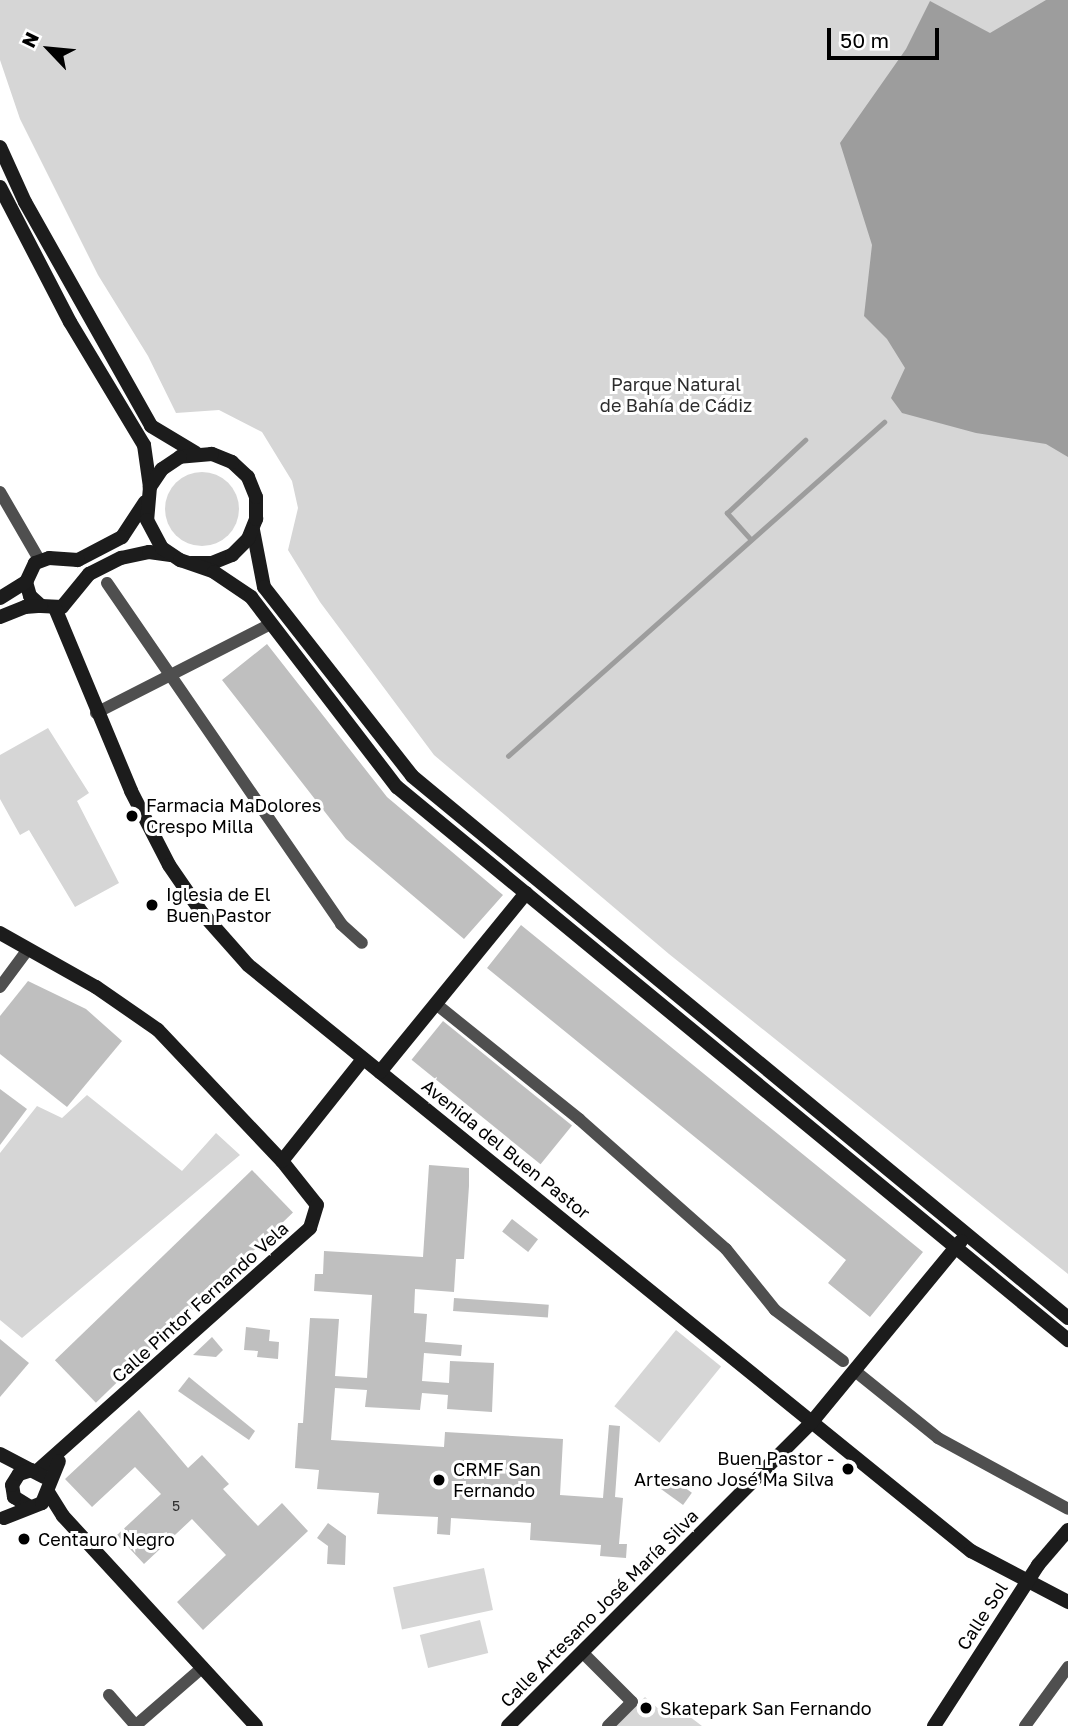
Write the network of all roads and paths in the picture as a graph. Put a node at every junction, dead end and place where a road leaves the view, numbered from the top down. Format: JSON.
{"nodes":[{"id":1,"x":0,"y":147,"type":"edge"},
{"id":2,"x":0,"y":187,"type":"edge"},
{"id":3,"x":198,"y":453,"type":"junction"},
{"id":4,"x":0,"y":492,"type":"edge"},
{"id":5,"x":148,"y":492,"type":"junction"},
{"id":6,"x":253,"y":530,"type":"junction"},
{"id":7,"x":171,"y":555,"type":"junction"},
{"id":8,"x":63,"y":560,"type":"junction"},
{"id":9,"x":40,"y":561,"type":"junction"},
{"id":10,"x":191,"y":563,"type":"junction"},
{"id":11,"x":26,"y":582,"type":"junction"},
{"id":12,"x":107,"y":583,"type":"dead end"},
{"id":13,"x":76,"y":591,"type":"junction"},
{"id":14,"x":0,"y":598,"type":"edge"},
{"id":15,"x":48,"y":607,"type":"junction"},
{"id":16,"x":0,"y":617,"type":"edge"},
{"id":17,"x":271,"y":624,"type":"junction"},
{"id":18,"x":170,"y":676,"type":"junction"},
{"id":19,"x":96,"y":713,"type":"junction"},
{"id":20,"x":526,"y":893,"type":"junction"},
{"id":21,"x":0,"y":933,"type":"edge"},
{"id":22,"x":362,"y":943,"type":"dead end"},
{"id":23,"x":26,"y":952,"type":"junction"},
{"id":24,"x":0,"y":987,"type":"edge"},
{"id":25,"x":436,"y":1004,"type":"junction"},
{"id":26,"x":363,"y":1059,"type":"junction"},
{"id":27,"x":380,"y":1072,"type":"junction"},
{"id":28,"x":282,"y":1161,"type":"junction"},
{"id":29,"x":967,"y":1234,"type":"junction"},
{"id":30,"x":956,"y":1247,"type":"junction"},
{"id":31,"x":1068,"y":1318,"type":"edge"},
{"id":32,"x":1068,"y":1340,"type":"edge"},
{"id":33,"x":842,"y":1361,"type":"dead end"},
{"id":34,"x":855,"y":1371,"type":"junction"},
{"id":35,"x":811,"y":1423,"type":"junction"},
{"id":36,"x":64,"y":1451,"type":"junction"},
{"id":37,"x":2,"y":1456,"type":"edge"},
{"id":38,"x":34,"y":1470,"type":"junction"},
{"id":39,"x":12,"y":1488,"type":"junction"},
{"id":40,"x":48,"y":1488,"type":"junction"},
{"id":41,"x":33,"y":1506,"type":"junction"},
{"id":42,"x":1068,"y":1509,"type":"edge"},
{"id":43,"x":63,"y":1516,"type":"junction"},
{"id":44,"x":2,"y":1521,"type":"edge"},
{"id":45,"x":1068,"y":1530,"type":"edge"},
{"id":46,"x":1026,"y":1583,"type":"junction"},
{"id":47,"x":1068,"y":1602,"type":"edge"},
{"id":48,"x":583,"y":1653,"type":"junction"},
{"id":49,"x":1068,"y":1667,"type":"edge"},
{"id":50,"x":203,"y":1668,"type":"junction"},
{"id":51,"x":109,"y":1695,"type":"dead end"},
{"id":52,"x":136,"y":1726,"type":"edge"},
{"id":53,"x":256,"y":1726,"type":"edge"},
{"id":54,"x":508,"y":1726,"type":"edge"},
{"id":55,"x":608,"y":1726,"type":"edge"},
{"id":56,"x":934,"y":1726,"type":"edge"},
{"id":57,"x":1025,"y":1726,"type":"edge"}],
"edges":[{"from":1,"to":3,"type":"street"},
{"from":2,"to":5,"type":"street"},
{"from":3,"to":5,"type":"street"},
{"from":3,"to":6,"type":"street"},
{"from":4,"to":9,"type":"street"},
{"from":5,"to":7,"type":"street"},
{"from":5,"to":8,"type":"street"},
{"from":6,"to":10,"type":"street"},
{"from":6,"to":29,"type":"street"},
{"from":7,"to":10,"type":"street"},
{"from":7,"to":13,"type":"street"},
{"from":8,"to":9,"type":"street"},
{"from":8,"to":13,"type":"street"},
{"from":9,"to":11,"type":"street"},
{"from":10,"to":17,"type":"street"},
{"from":11,"to":14,"type":"street"},
{"from":11,"to":15,"type":"street"},
{"from":12,"to":18,"type":"street"},
{"from":13,"to":15,"type":"street"},
{"from":15,"to":16,"type":"street"},
{"from":15,"to":19,"type":"street","name":"Avenida del Buen Pastor"},
{"from":17,"to":18,"type":"street"},
{"from":17,"to":20,"type":"street"},
{"from":18,"to":19,"type":"street"},
{"from":18,"to":22,"type":"street"},
{"from":19,"to":26,"type":"street","name":"Avenida del Buen Pastor"},
{"from":20,"to":25,"type":"street"},
{"from":20,"to":30,"type":"street"},
{"from":21,"to":23,"type":"street","name":"Calle Pintor Fernando Vela"},
{"from":23,"to":24,"type":"street"},
{"from":23,"to":28,"type":"street","name":"Calle Pintor Fernando Vela"},
{"from":25,"to":27,"type":"street"},
{"from":25,"to":33,"type":"street"},
{"from":26,"to":27,"type":"street","name":"Avenida del Buen Pastor"},
{"from":26,"to":28,"type":"street"},
{"from":27,"to":35,"type":"street","name":"Avenida del Buen Pastor"},
{"from":28,"to":36,"type":"street","name":"Calle Pintor Fernando Vela"},
{"from":29,"to":30,"type":"street","name":"Calle Artesano José María Silva"},
{"from":29,"to":31,"type":"street"},
{"from":30,"to":32,"type":"street"},
{"from":30,"to":34,"type":"street","name":"Calle Artesano José María Silva"},
{"from":34,"to":35,"type":"street","name":"Calle Artesano José María Silva"},
{"from":34,"to":42,"type":"street"},
{"from":35,"to":46,"type":"street","name":"Avenida del Buen Pastor"},
{"from":35,"to":48,"type":"street","name":"Calle Artesano José María Silva"},
{"from":36,"to":38,"type":"street","name":"Calle Pintor Fernando Vela"},
{"from":36,"to":40,"type":"street","name":"Calle Pintor Fernando Vela"},
{"from":37,"to":38,"type":"street"},
{"from":37,"to":39,"type":"street"},
{"from":38,"to":39,"type":"street"},
{"from":38,"to":40,"type":"street"},
{"from":39,"to":41,"type":"street"},
{"from":39,"to":44,"type":"street"},
{"from":40,"to":41,"type":"street"},
{"from":40,"to":43,"type":"street"},
{"from":41,"to":43,"type":"street"},
{"from":41,"to":44,"type":"street"},
{"from":43,"to":50,"type":"street"},
{"from":45,"to":46,"type":"street","name":"Calle Sol"},
{"from":46,"to":47,"type":"street","name":"Avenida del Buen Pastor"},
{"from":46,"to":56,"type":"street","name":"Calle Sol"},
{"from":48,"to":54,"type":"street","name":"Calle Artesano José María Silva"},
{"from":48,"to":55,"type":"street"},
{"from":49,"to":57,"type":"street"},
{"from":50,"to":52,"type":"street"},
{"from":50,"to":53,"type":"street"},
{"from":51,"to":52,"type":"street"}]}
